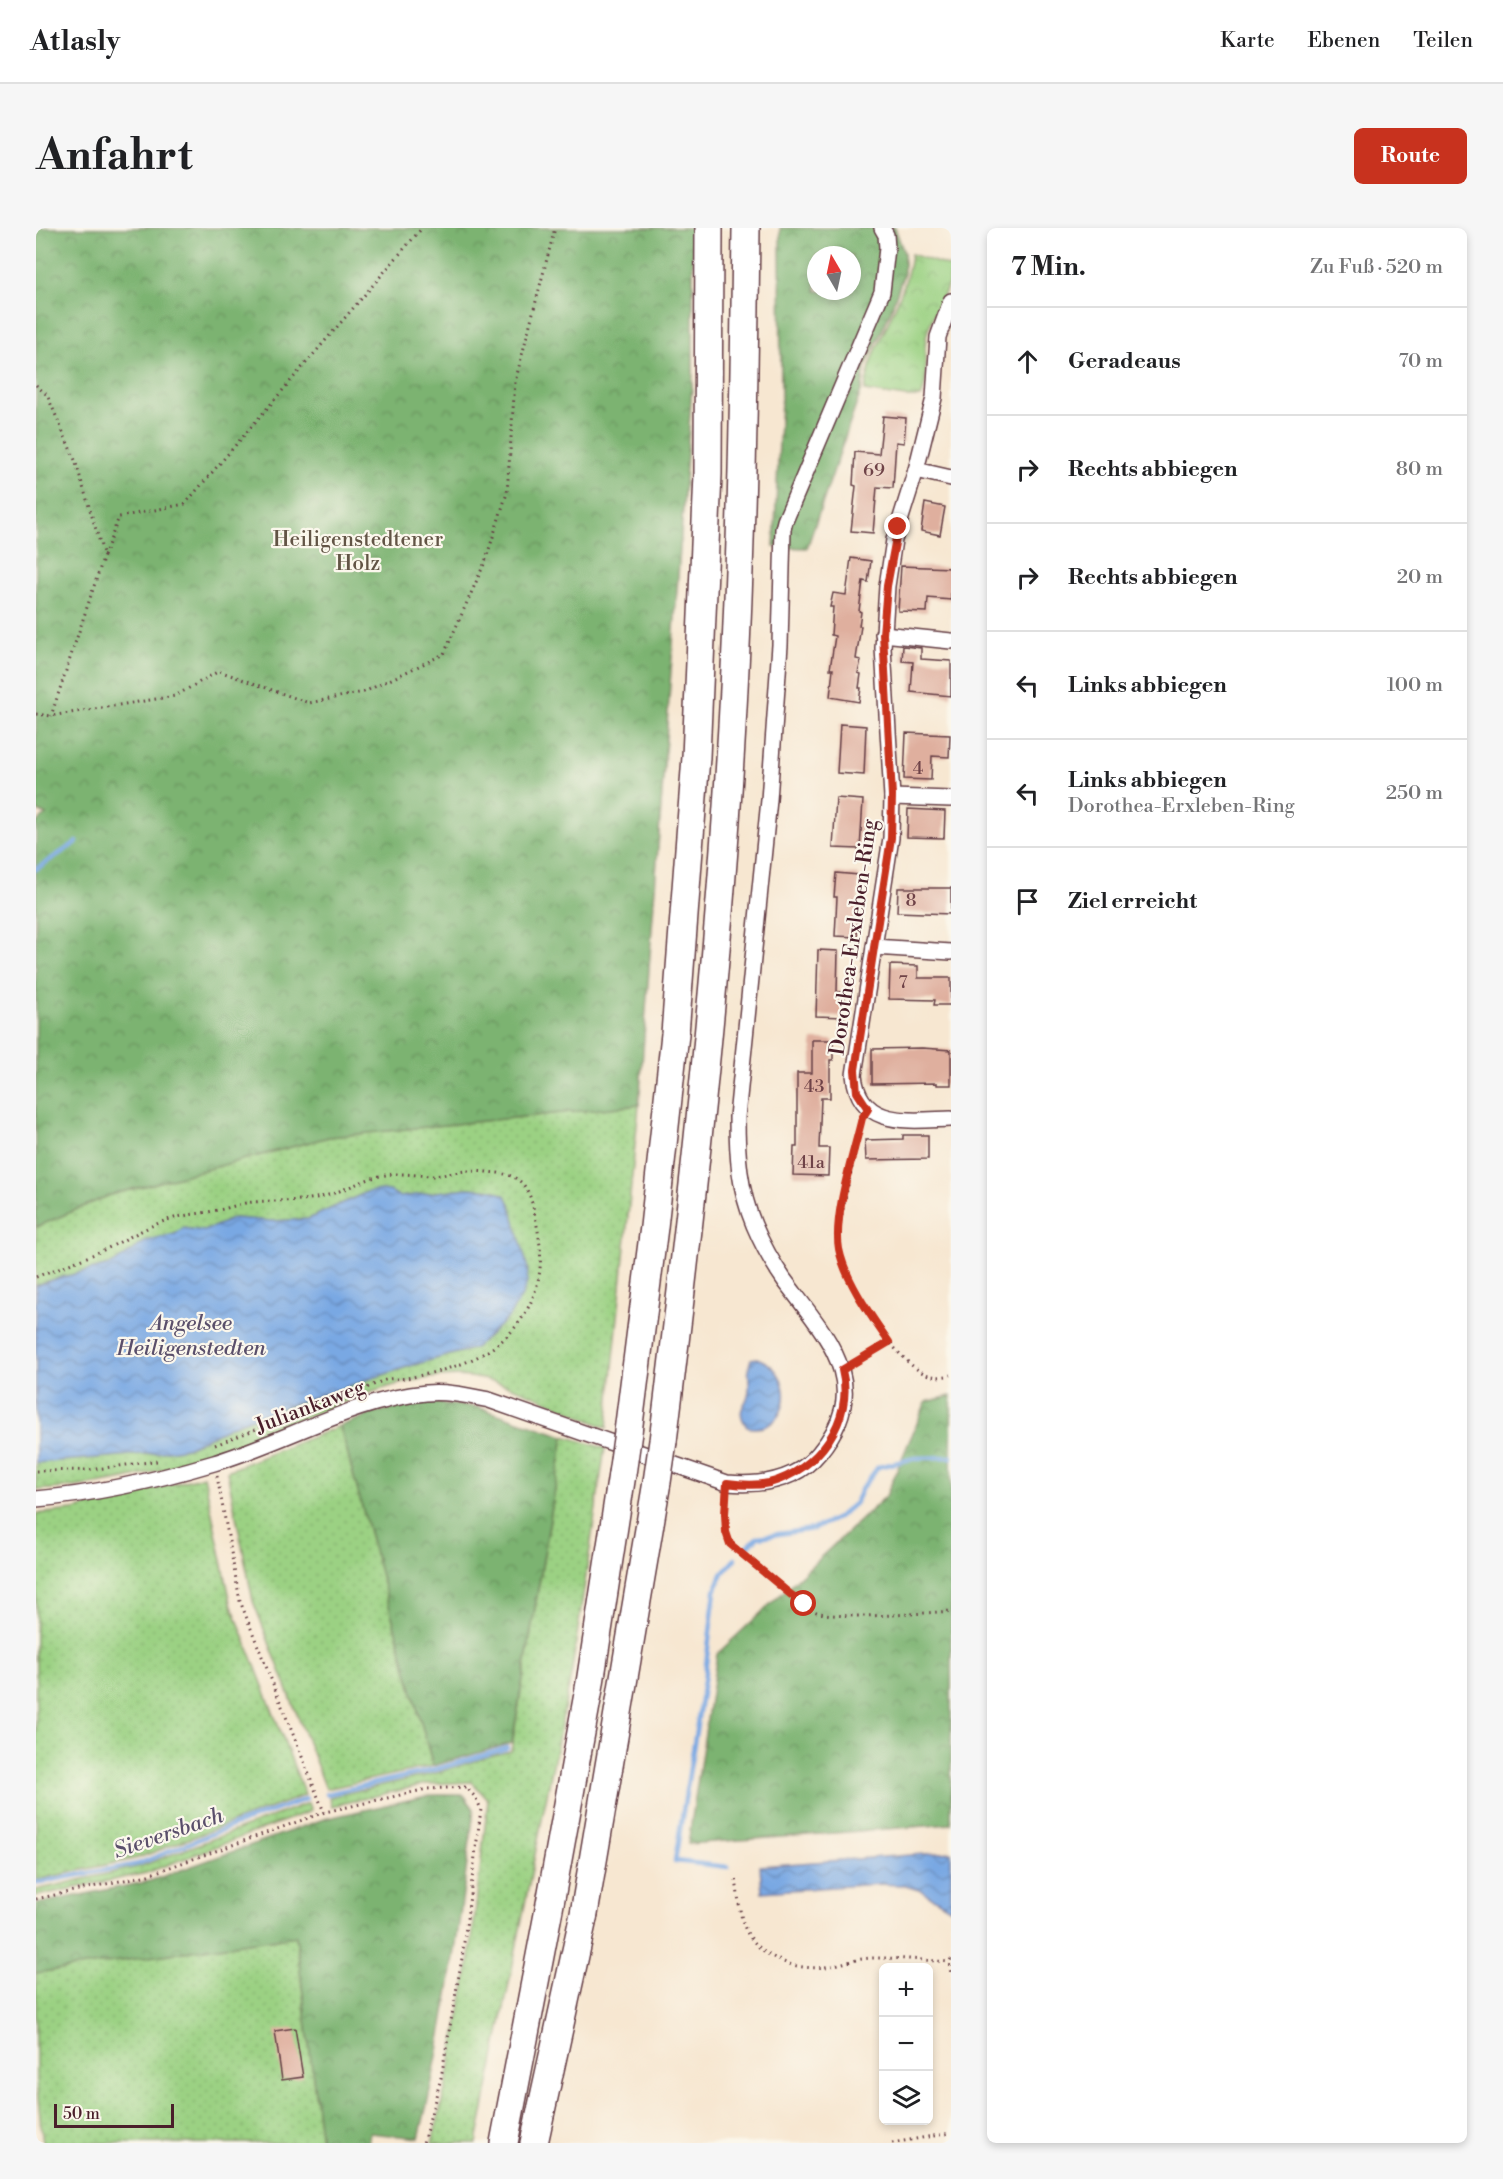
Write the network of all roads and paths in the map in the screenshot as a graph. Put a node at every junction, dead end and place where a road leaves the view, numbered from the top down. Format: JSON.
{"nodes":[{"id":1,"x":422,"y":228,"type":"edge"},
{"id":2,"x":555,"y":228,"type":"edge"},
{"id":3,"x":709,"y":228,"type":"edge"},
{"id":4,"x":747,"y":228,"type":"edge"},
{"id":5,"x":882,"y":228,"type":"edge"},
{"id":6,"x":951,"y":301,"type":"edge"},
{"id":7,"x":36,"y":385,"type":"edge"},
{"id":8,"x":916,"y":470,"type":"junction"},
{"id":9,"x":951,"y":478,"type":"edge"},
{"id":10,"x":104,"y":556,"type":"junction"},
{"id":11,"x":883,"y":634,"type":"junction"},
{"id":12,"x":951,"y":640,"type":"edge"},
{"id":13,"x":36,"y":714,"type":"edge"},
{"id":14,"x":51,"y":716,"type":"junction"},
{"id":15,"x":892,"y":796,"type":"junction"},
{"id":16,"x":951,"y":799,"type":"edge"},
{"id":17,"x":874,"y":948,"type":"junction"},
{"id":18,"x":951,"y":952,"type":"edge"},
{"id":19,"x":868,"y":1109,"type":"junction"},
{"id":20,"x":951,"y":1119,"type":"edge"},
{"id":21,"x":36,"y":1277,"type":"edge"},
{"id":22,"x":889,"y":1342,"type":"junction"},
{"id":23,"x":842,"y":1370,"type":"junction"},
{"id":24,"x":951,"y":1375,"type":"edge"},
{"id":25,"x":357,"y":1391,"type":"dead end"},
{"id":26,"x":298,"y":1414,"type":"dead end"},
{"id":27,"x":206,"y":1448,"type":"dead end"},
{"id":28,"x":162,"y":1461,"type":"dead end"},
{"id":29,"x":215,"y":1463,"type":"junction"},
{"id":30,"x":36,"y":1471,"type":"edge"},
{"id":31,"x":720,"y":1481,"type":"junction"},
{"id":32,"x":36,"y":1499,"type":"edge"},
{"id":33,"x":951,"y":1611,"type":"edge"},
{"id":34,"x":325,"y":1812,"type":"junction"},
{"id":35,"x":736,"y":1880,"type":"dead end"},
{"id":36,"x":36,"y":1899,"type":"edge"},
{"id":37,"x":950,"y":1960,"type":"edge"},
{"id":38,"x":951,"y":1974,"type":"edge"},
{"id":39,"x":951,"y":2133,"type":"edge"},
{"id":40,"x":423,"y":2143,"type":"edge"},
{"id":41,"x":504,"y":2143,"type":"edge"},
{"id":42,"x":534,"y":2143,"type":"edge"},
{"id":43,"x":892,"y":2143,"type":"edge"}],
"edges":[{"from":1,"to":10,"type":"path"},
{"from":2,"to":14,"type":"path"},
{"from":3,"to":41,"type":"highway","bridge":true},
{"from":4,"to":42,"type":"highway","bridge":true},
{"from":5,"to":23,"type":"street","name":"Juliankaweg"},
{"from":6,"to":8,"type":"street","name":"Dorothea-Erxleben-Ring"},
{"from":7,"to":10,"type":"path"},
{"from":8,"to":9,"type":"street"},
{"from":8,"to":11,"type":"street","name":"Dorothea-Erxleben-Ring"},
{"from":10,"to":14,"type":"path"},
{"from":11,"to":12,"type":"street"},
{"from":11,"to":15,"type":"street","name":"Dorothea-Erxleben-Ring"},
{"from":13,"to":14,"type":"path"},
{"from":15,"to":16,"type":"street"},
{"from":15,"to":17,"type":"street","name":"Dorothea-Erxleben-Ring"},
{"from":17,"to":18,"type":"street"},
{"from":17,"to":19,"type":"street","name":"Dorothea-Erxleben-Ring"},
{"from":19,"to":20,"type":"street"},
{"from":19,"to":22,"type":"path"},
{"from":21,"to":25,"type":"path"},
{"from":22,"to":23,"type":"path"},
{"from":22,"to":24,"type":"path"},
{"from":23,"to":31,"type":"street","name":"Juliankaweg"},
{"from":26,"to":27,"type":"path"},
{"from":28,"to":30,"type":"path"},
{"from":29,"to":31,"type":"street","name":"Juliankaweg"},
{"from":29,"to":32,"type":"street","name":"Juliankaweg"},
{"from":29,"to":34,"type":"path"},
{"from":31,"to":33,"type":"path"},
{"from":34,"to":36,"type":"path"},
{"from":34,"to":40,"type":"path"},
{"from":35,"to":37,"type":"path"},
{"from":37,"to":38,"type":"path"},
{"from":39,"to":43,"type":"path"}]}
